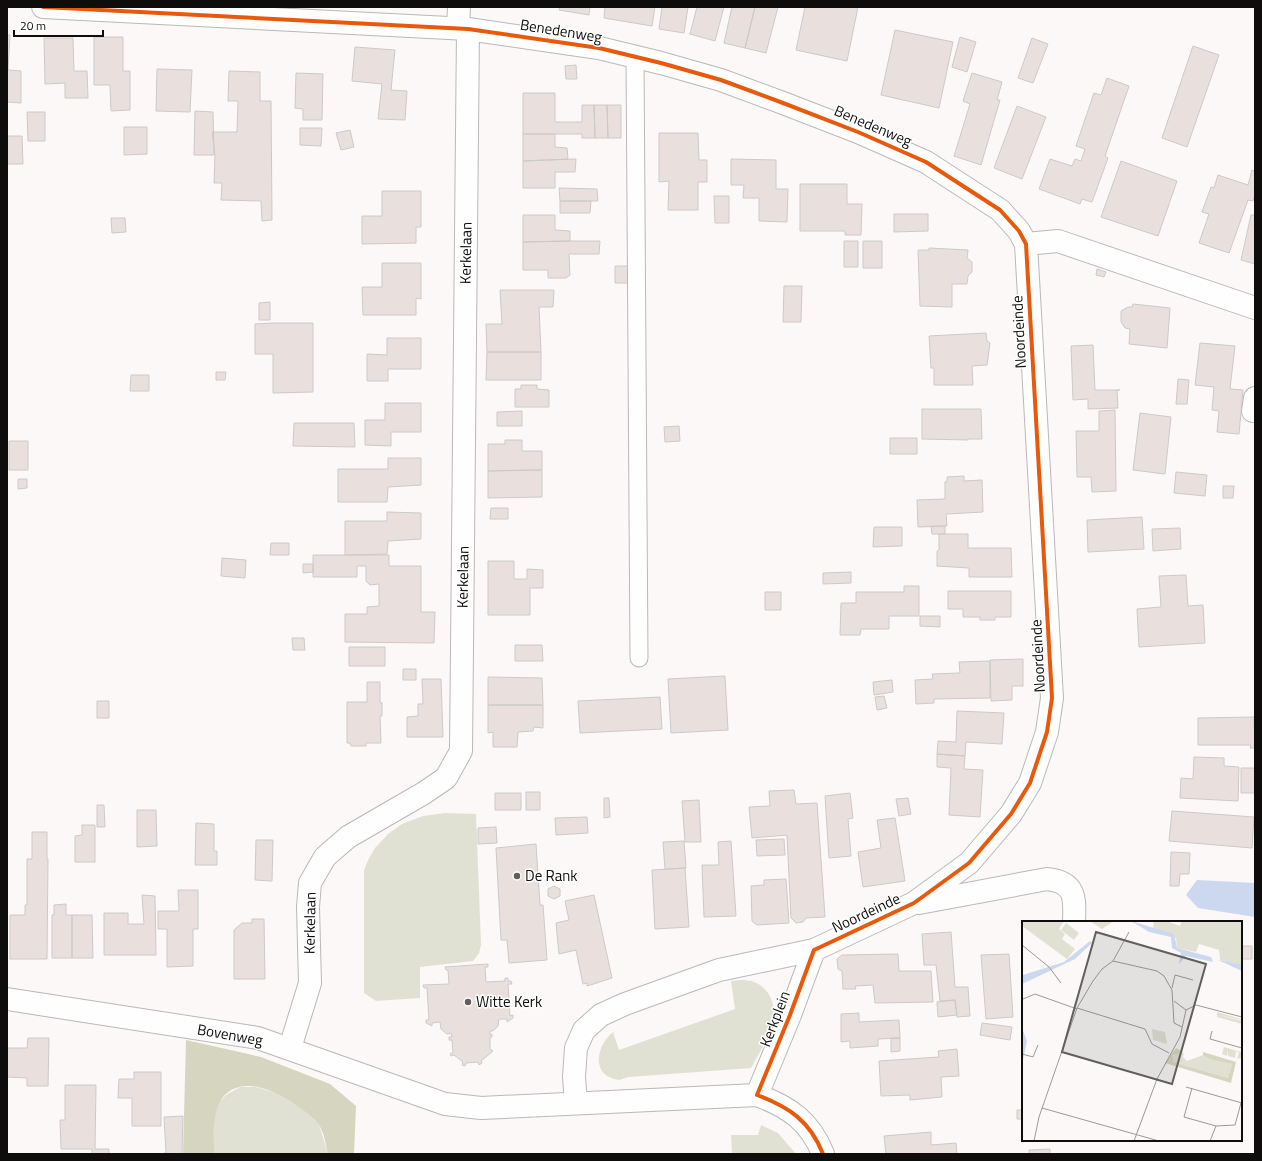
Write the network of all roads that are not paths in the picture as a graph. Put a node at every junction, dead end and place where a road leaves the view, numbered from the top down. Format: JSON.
{"nodes":[{"id":1,"x":43,"y":7,"type":"edge"},
{"id":2,"x":462,"y":21,"type":"edge"},
{"id":3,"x":635,"y":57,"type":"junction"},
{"id":4,"x":1026,"y":244,"type":"junction"},
{"id":5,"x":1255,"y":308,"type":"edge"},
{"id":6,"x":639,"y":658,"type":"dead end"},
{"id":7,"x":914,"y":904,"type":"junction"},
{"id":8,"x":1074,"y":921,"type":"edge"},
{"id":9,"x":814,"y":950,"type":"junction"},
{"id":10,"x":7,"y":999,"type":"edge"},
{"id":11,"x":290,"y":1048,"type":"junction"},
{"id":12,"x":757,"y":1095,"type":"junction"},
{"id":13,"x":576,"y":1103,"type":"junction"},
{"id":14,"x":823,"y":1154,"type":"edge"}],
"edges":[{"from":1,"to":2,"type":"street","name":"Benedenweg"},
{"from":2,"to":3,"type":"street","name":"Benedenweg"},
{"from":2,"to":11,"type":"street","name":"Kerkelaan"},
{"from":3,"to":4,"type":"street","name":"Benedenweg"},
{"from":3,"to":6,"type":"lane"},
{"from":4,"to":5,"type":"street"},
{"from":4,"to":7,"type":"street","name":"Noordeinde"},
{"from":7,"to":8,"type":"street","name":"Noordeinde"},
{"from":7,"to":9,"type":"street","name":"Noordeinde"},
{"from":9,"to":12,"type":"street","name":"Kerkplein"},
{"from":9,"to":13,"type":"street"},
{"from":10,"to":11,"type":"street","name":"Bovenweg"},
{"from":11,"to":13,"type":"street","name":"Bovenweg"},
{"from":12,"to":13,"type":"street"},
{"from":12,"to":14,"type":"street"}]}
